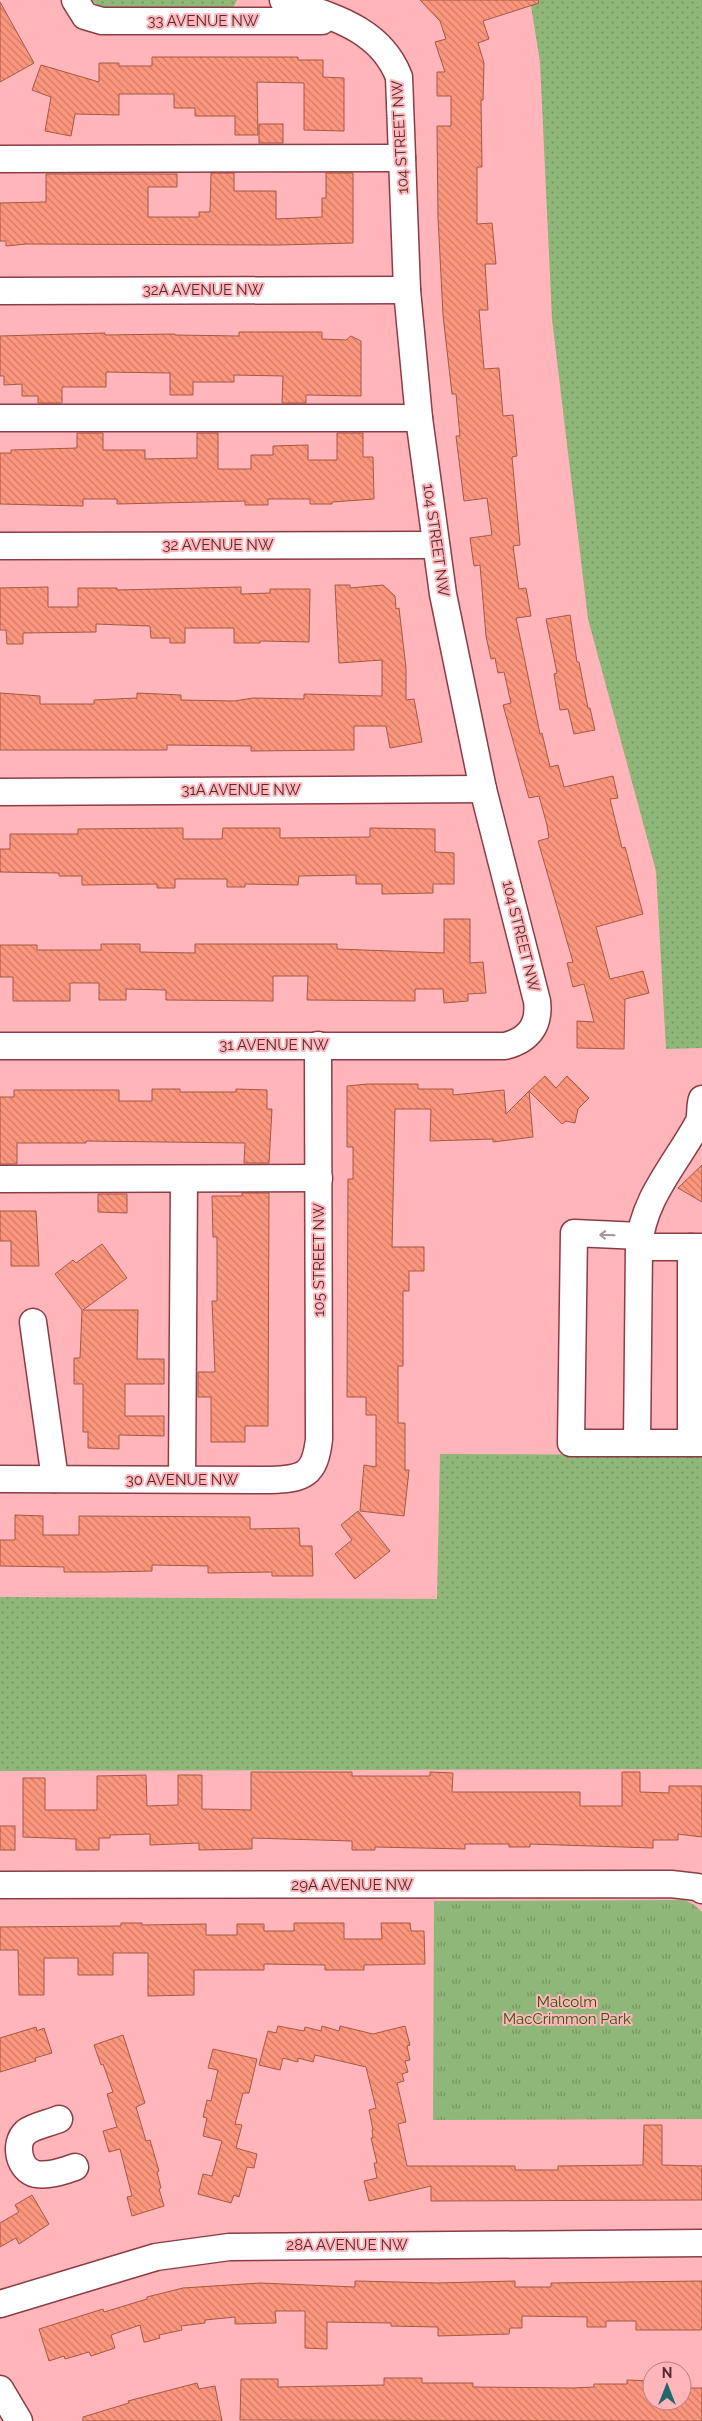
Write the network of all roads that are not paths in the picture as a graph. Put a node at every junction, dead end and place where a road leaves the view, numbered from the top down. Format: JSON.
{"nodes":[{"id":1,"x":76,"y":0,"type":"edge"},
{"id":2,"x":283,"y":0,"type":"edge"},
{"id":3,"x":341,"y":21,"type":"junction"},
{"id":4,"x":386,"y":52,"type":"joint"},
{"id":5,"x":402,"y":158,"type":"junction"},
{"id":6,"x":0,"y":159,"type":"edge"},
{"id":7,"x":407,"y":290,"type":"junction"},
{"id":8,"x":0,"y":291,"type":"edge"},
{"id":9,"x":0,"y":418,"type":"edge"},
{"id":10,"x":419,"y":418,"type":"junction"},
{"id":11,"x":436,"y":545,"type":"junction"},
{"id":12,"x":0,"y":546,"type":"edge"},
{"id":13,"x":483,"y":789,"type":"junction"},
{"id":14,"x":0,"y":792,"type":"edge"},
{"id":15,"x":536,"y":1022,"type":"joint"},
{"id":16,"x":318,"y":1045,"type":"junction"},
{"id":17,"x":0,"y":1046,"type":"edge"},
{"id":18,"x":702,"y":1099,"type":"edge"},
{"id":19,"x":184,"y":1178,"type":"junction"},
{"id":20,"x":319,"y":1178,"type":"junction"},
{"id":21,"x":0,"y":1179,"type":"edge"},
{"id":22,"x":639,"y":1241,"type":"junction"},
{"id":23,"x":697,"y":1247,"type":"edge"},
{"id":24,"x":33,"y":1322,"type":"dead end"},
{"id":25,"x":637,"y":1443,"type":"junction"},
{"id":26,"x":697,"y":1443,"type":"edge"},
{"id":27,"x":308,"y":1473,"type":"joint"},
{"id":28,"x":0,"y":1479,"type":"edge"},
{"id":29,"x":182,"y":1479,"type":"junction"},
{"id":30,"x":54,"y":1480,"type":"junction"},
{"id":31,"x":0,"y":1885,"type":"edge"},
{"id":32,"x":702,"y":1890,"type":"edge"},
{"id":33,"x":59,"y":2119,"type":"dead end"},
{"id":34,"x":75,"y":2166,"type":"dead end"},
{"id":35,"x":702,"y":2243,"type":"edge"},
{"id":36,"x":0,"y":2304,"type":"edge"},
{"id":37,"x":0,"y":2389,"type":"edge"},
{"id":38,"x":19,"y":2421,"type":"edge"}],
"edges":[{"from":1,"to":3,"type":"street","name":"33 AVENUE NW"},
{"from":2,"to":3,"type":"street","name":"33 AVENUE NW"},
{"from":3,"to":4,"type":"street","name":"33 AVENUE NW"},
{"from":4,"to":5,"type":"street","name":"104 STREET NW"},
{"from":5,"to":6,"type":"street"},
{"from":5,"to":7,"type":"street","name":"104 STREET NW"},
{"from":7,"to":8,"type":"street","name":"32A AVENUE NW"},
{"from":7,"to":10,"type":"street","name":"104 STREET NW"},
{"from":9,"to":10,"type":"street"},
{"from":10,"to":11,"type":"street","name":"104 STREET NW"},
{"from":11,"to":12,"type":"street","name":"32 AVENUE NW"},
{"from":11,"to":13,"type":"street","name":"104 STREET NW"},
{"from":13,"to":14,"type":"street","name":"31A AVENUE NW"},
{"from":13,"to":15,"type":"street","name":"104 STREET NW"},
{"from":15,"to":16,"type":"street","name":"31 AVENUE NW"},
{"from":16,"to":17,"type":"street","name":"31 AVENUE NW"},
{"from":16,"to":20,"type":"street","name":"105 STREET NW"},
{"from":18,"to":22,"type":"street"},
{"from":19,"to":20,"type":"street"},
{"from":19,"to":21,"type":"street"},
{"from":19,"to":29,"type":"street"},
{"from":20,"to":27,"type":"street","name":"105 STREET NW"},
{"from":22,"to":23,"type":"street"},
{"from":22,"to":25,"type":"street"},
{"from":22,"to":25,"type":"street","one_way":true},
{"from":23,"to":26,"type":"street"},
{"from":24,"to":30,"type":"street"},
{"from":25,"to":26,"type":"street"},
{"from":27,"to":29,"type":"street","name":"30 AVENUE NW"},
{"from":28,"to":30,"type":"street","name":"30 AVENUE NW"},
{"from":29,"to":30,"type":"street","name":"30 AVENUE NW"},
{"from":31,"to":32,"type":"street","name":"29A AVENUE NW"},
{"from":33,"to":34,"type":"street"},
{"from":35,"to":36,"type":"street","name":"28A AVENUE NW"},
{"from":37,"to":38,"type":"street"}]}
